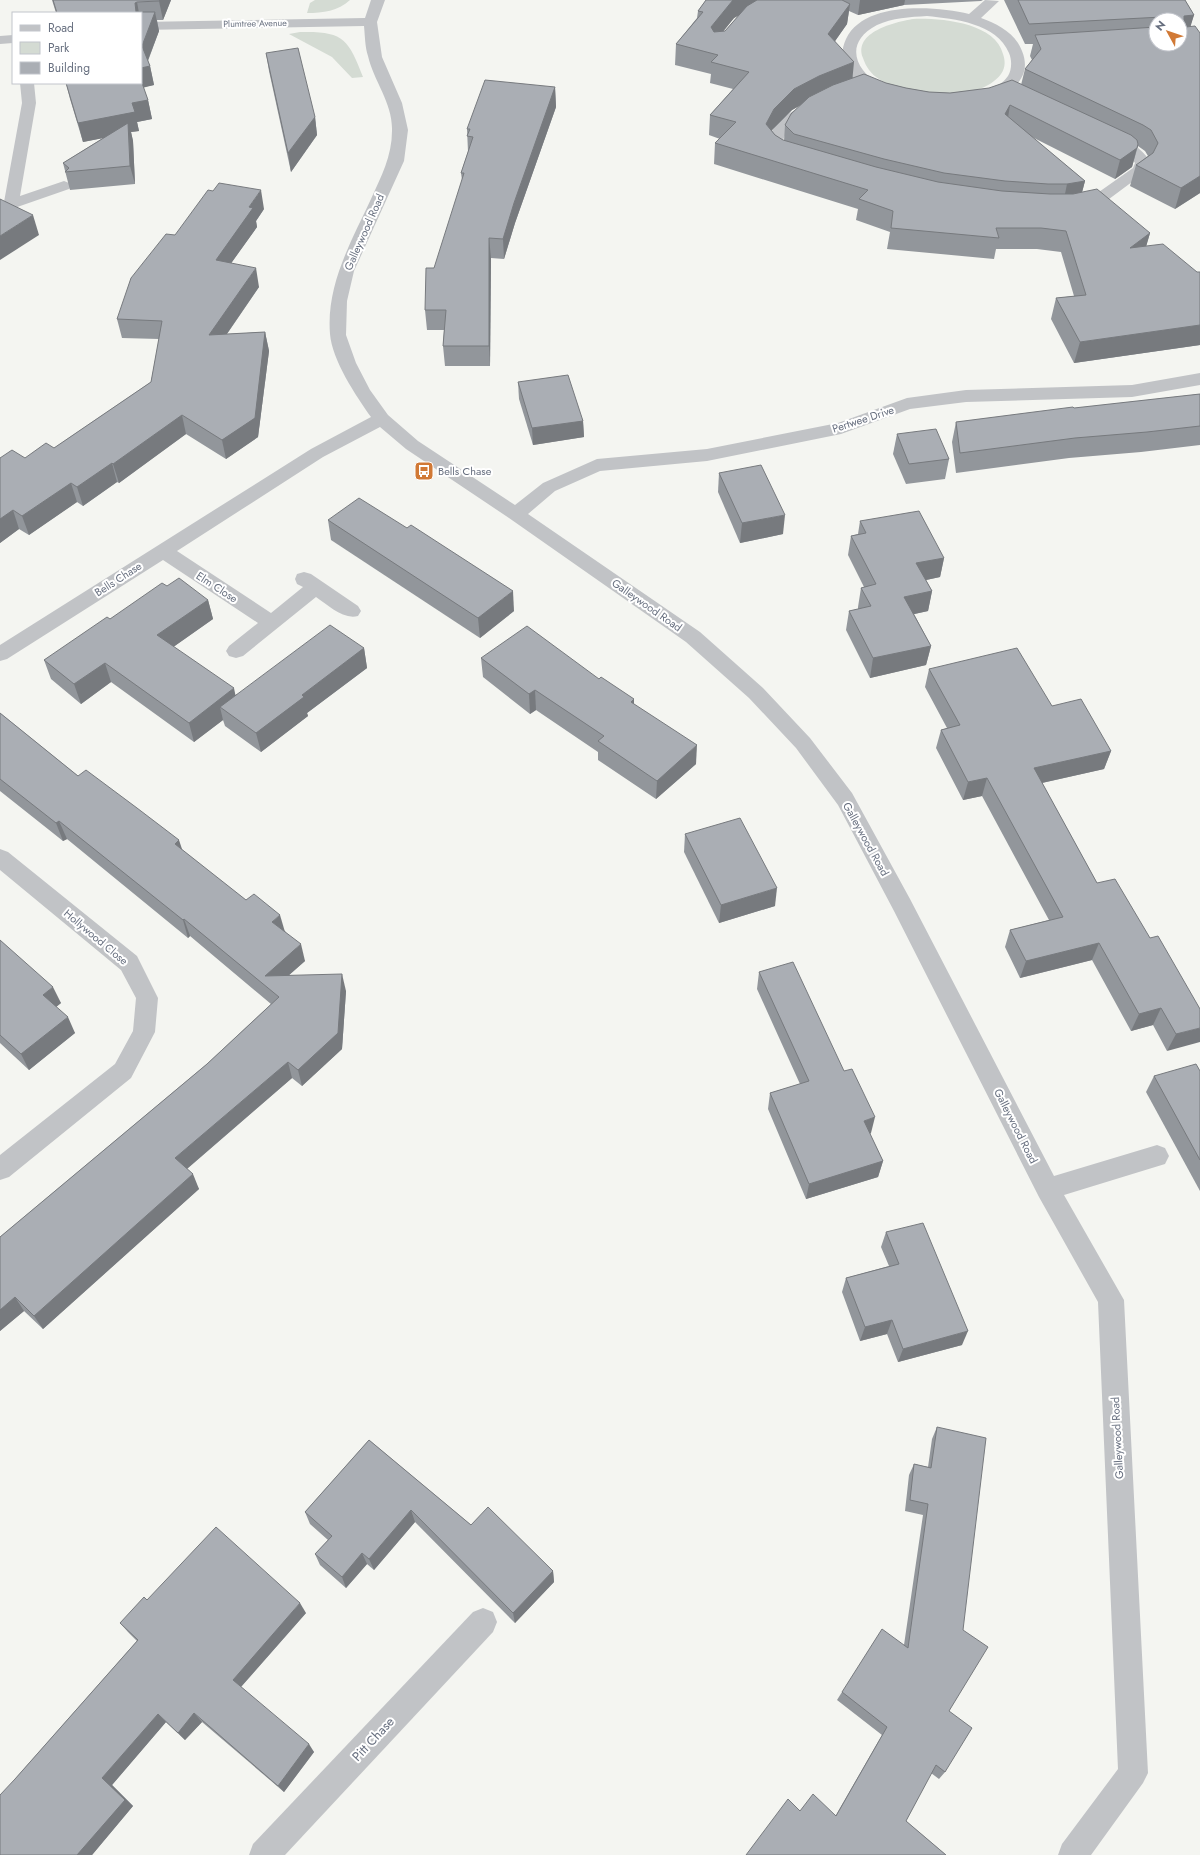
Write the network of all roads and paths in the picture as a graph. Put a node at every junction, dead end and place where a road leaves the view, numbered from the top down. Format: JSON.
{"nodes":[{"id":1,"x":378,"y":0,"type":"edge"},
{"id":2,"x":992,"y":0,"type":"edge"},
{"id":3,"x":852,"y":19,"type":"dead end"},
{"id":4,"x":972,"y":19,"type":"junction"},
{"id":5,"x":370,"y":22,"type":"junction"},
{"id":6,"x":142,"y":26,"type":"edge"},
{"id":7,"x":866,"y":26,"type":"junction"},
{"id":8,"x":12,"y":39,"type":"edge"},
{"id":9,"x":0,"y":40,"type":"edge"},
{"id":10,"x":1032,"y":50,"type":"dead end"},
{"id":11,"x":1017,"y":51,"type":"junction"},
{"id":12,"x":27,"y":84,"type":"edge"},
{"id":13,"x":821,"y":103,"type":"edge"},
{"id":14,"x":1097,"y":134,"type":"edge"},
{"id":15,"x":802,"y":162,"type":"edge"},
{"id":16,"x":19,"y":165,"type":"junction"},
{"id":17,"x":0,"y":166,"type":"edge"},
{"id":18,"x":64,"y":186,"type":"dead end"},
{"id":19,"x":5,"y":206,"type":"edge"},
{"id":20,"x":1066,"y":208,"type":"edge"},
{"id":21,"x":1200,"y":379,"type":"edge"},
{"id":22,"x":382,"y":419,"type":"junction"},
{"id":23,"x":516,"y":514,"type":"junction"},
{"id":24,"x":162,"y":550,"type":"junction"},
{"id":25,"x":351,"y":611,"type":"dead end"},
{"id":26,"x":272,"y":623,"type":"junction"},
{"id":27,"x":236,"y":651,"type":"dead end"},
{"id":28,"x":0,"y":654,"type":"edge"},
{"id":29,"x":0,"y":858,"type":"edge"},
{"id":30,"x":1157,"y":1156,"type":"dead end"},
{"id":31,"x":0,"y":1169,"type":"edge"},
{"id":32,"x":1048,"y":1189,"type":"junction"},
{"id":33,"x":483,"y":1622,"type":"dead end"},
{"id":34,"x":264,"y":1855,"type":"edge"},
{"id":35,"x":1073,"y":1855,"type":"edge"}],
"edges":[{"from":1,"to":5,"type":"street","name":"Galleywood Road"},
{"from":2,"to":4,"type":"street"},
{"from":3,"to":7,"type":"street"},
{"from":4,"to":7,"type":"street"},
{"from":4,"to":11,"type":"street"},
{"from":5,"to":6,"type":"street","name":"Plumtree Avenue"},
{"from":5,"to":22,"type":"street","name":"Galleywood Road"},
{"from":7,"to":11,"type":"street"},
{"from":8,"to":9,"type":"street"},
{"from":10,"to":11,"type":"street"},
{"from":12,"to":16,"type":"street"},
{"from":13,"to":15,"type":"street"},
{"from":14,"to":20,"type":"street"},
{"from":16,"to":17,"type":"street"},
{"from":16,"to":19,"type":"street"},
{"from":18,"to":19,"type":"street"},
{"from":21,"to":23,"type":"street","name":"Pertwee Drive"},
{"from":22,"to":23,"type":"street","name":"Galleywood Road"},
{"from":22,"to":24,"type":"street","name":"Bells Chase"},
{"from":23,"to":32,"type":"street","name":"Galleywood Road"},
{"from":24,"to":26,"type":"street","name":"Elm Close"},
{"from":24,"to":28,"type":"street","name":"Bells Chase"},
{"from":25,"to":26,"type":"street"},
{"from":26,"to":27,"type":"street"},
{"from":29,"to":31,"type":"street","name":"Hollywood Close"},
{"from":30,"to":32,"type":"street"},
{"from":32,"to":35,"type":"street","name":"Galleywood Road"},
{"from":33,"to":34,"type":"street","name":"Pitt Chase"}]}
